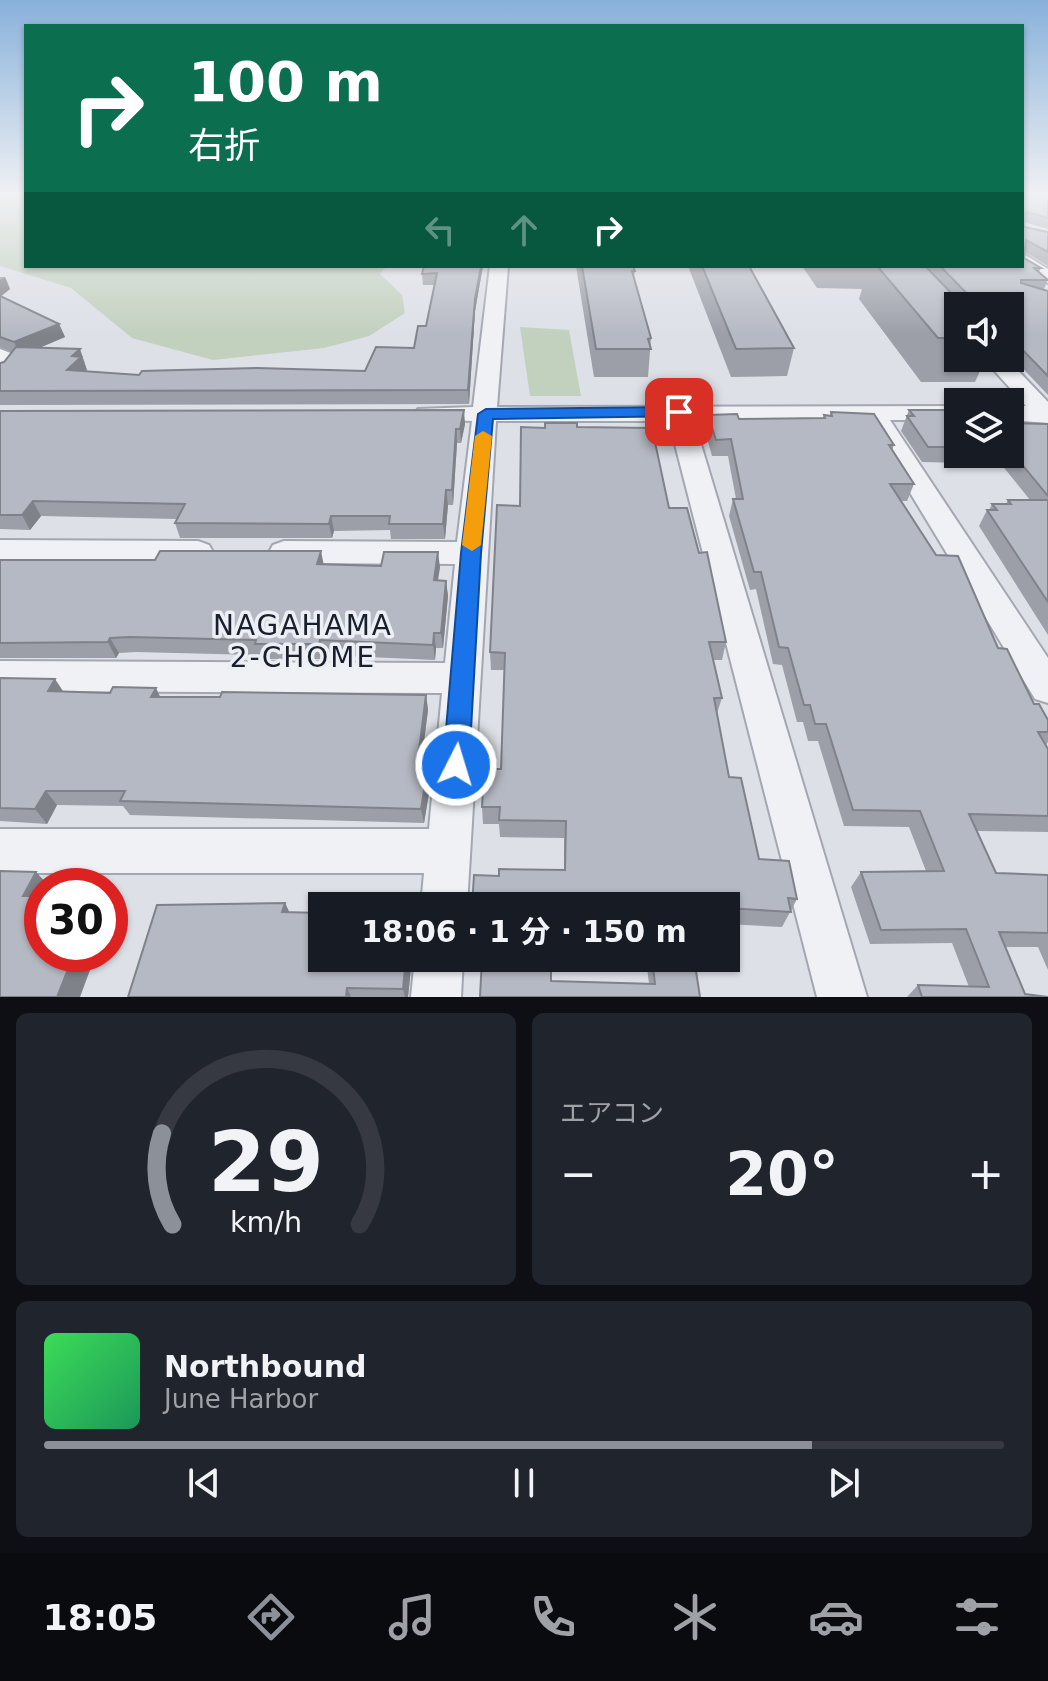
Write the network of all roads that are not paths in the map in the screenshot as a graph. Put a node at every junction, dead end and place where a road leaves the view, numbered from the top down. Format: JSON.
{"nodes":[{"id":1,"x":1024,"y":260,"type":"edge"},
{"id":2,"x":499,"y":268,"type":"edge"},
{"id":3,"x":1048,"y":278,"type":"edge"},
{"id":4,"x":0,"y":356,"type":"edge"},
{"id":5,"x":0,"y":368,"type":"edge"},
{"id":6,"x":1007,"y":372,"type":"edge"},
{"id":7,"x":679,"y":412,"type":"junction"},
{"id":8,"x":944,"y":413,"type":"edge"},
{"id":9,"x":407,"y":414,"type":"edge"},
{"id":10,"x":486,"y":414,"type":"junction"},
{"id":11,"x":874,"y":414,"type":"junction"},
{"id":12,"x":1024,"y":414,"type":"edge"},
{"id":13,"x":1047,"y":415,"type":"edge"},
{"id":14,"x":0,"y":551,"type":"edge"},
{"id":15,"x":220,"y":552,"type":"edge"},
{"id":16,"x":251,"y":552,"type":"edge"},
{"id":17,"x":471,"y":553,"type":"junction"},
{"id":18,"x":0,"y":676,"type":"edge"},
{"id":19,"x":463,"y":678,"type":"junction"},
{"id":20,"x":1048,"y":688,"type":"edge"},
{"id":21,"x":0,"y":851,"type":"edge"},
{"id":22,"x":448,"y":851,"type":"junction"},
{"id":23,"x":445,"y":892,"type":"edge"},
{"id":24,"x":438,"y":972,"type":"edge"},
{"id":25,"x":436,"y":997,"type":"edge"},
{"id":26,"x":842,"y":997,"type":"edge"}],
"edges":[{"from":1,"to":3,"type":"street"},
{"from":2,"to":10,"type":"street"},
{"from":4,"to":5,"type":"street"},
{"from":6,"to":13,"type":"street"},
{"from":7,"to":10,"type":"street"},
{"from":7,"to":11,"type":"street"},
{"from":7,"to":26,"type":"street"},
{"from":8,"to":11,"type":"street"},
{"from":9,"to":10,"type":"street"},
{"from":10,"to":17,"type":"street"},
{"from":11,"to":20,"type":"street"},
{"from":12,"to":13,"type":"street"},
{"from":14,"to":15,"type":"street"},
{"from":16,"to":17,"type":"street"},
{"from":17,"to":19,"type":"street"},
{"from":18,"to":19,"type":"street"},
{"from":19,"to":22,"type":"street"},
{"from":21,"to":22,"type":"street"},
{"from":22,"to":23,"type":"street"},
{"from":24,"to":25,"type":"street"}]}
